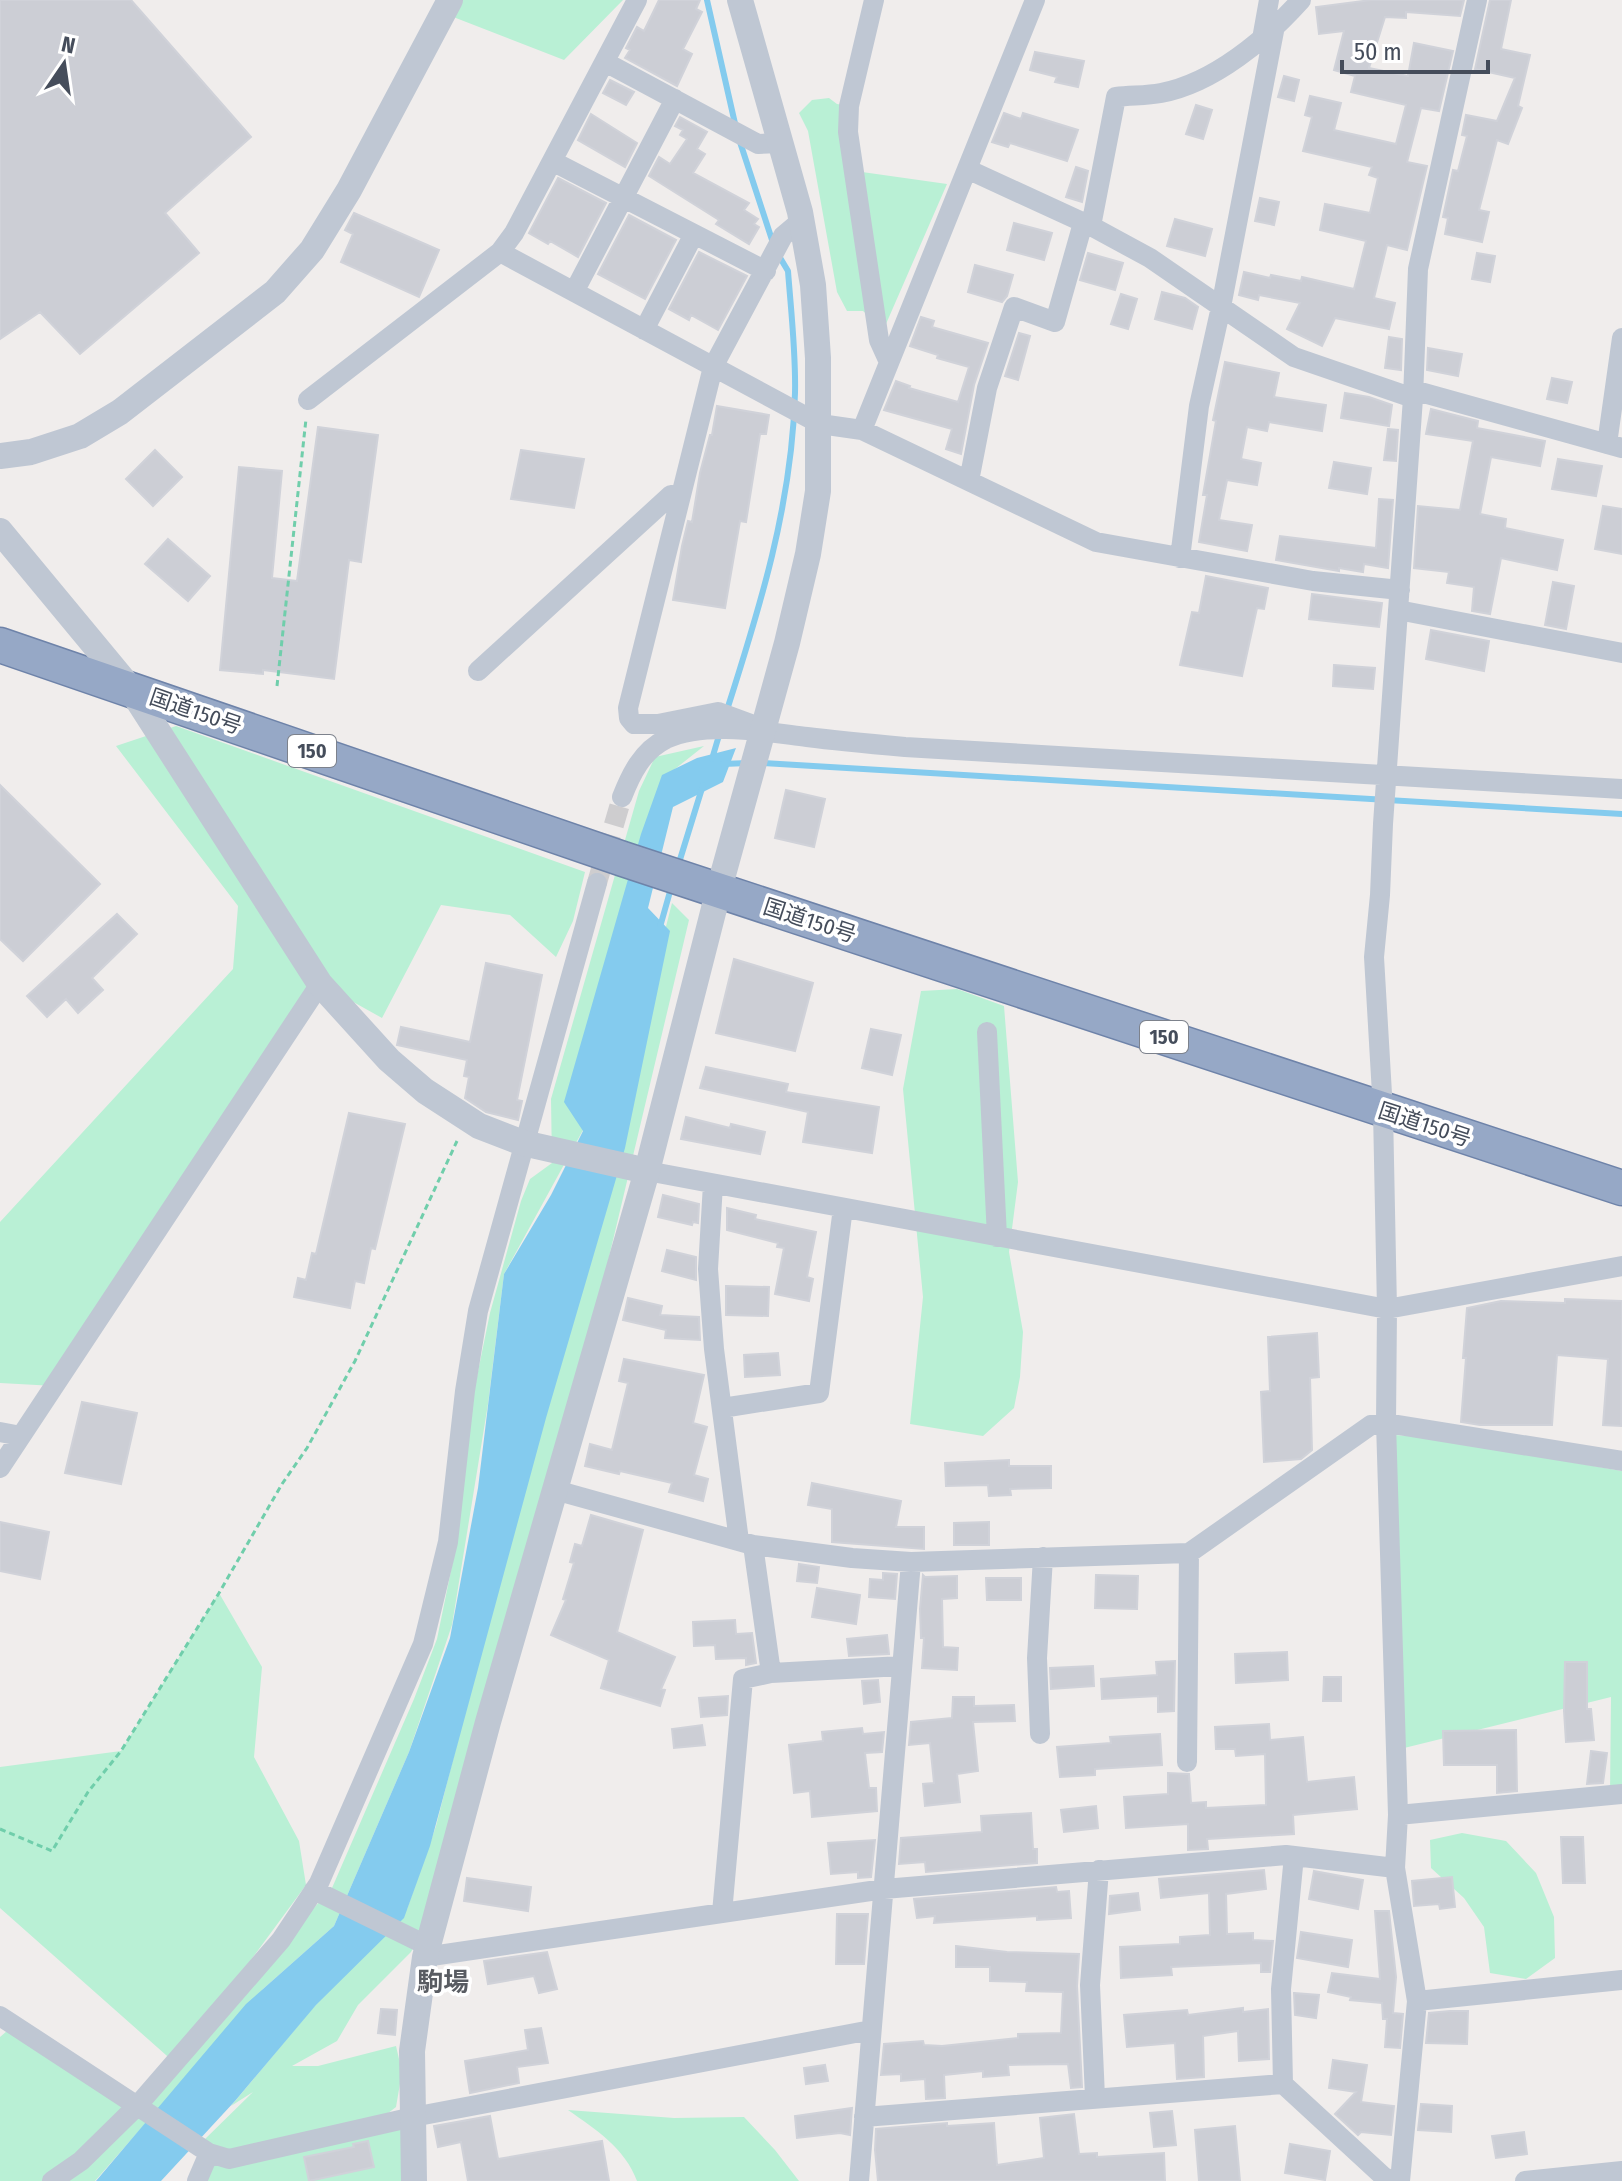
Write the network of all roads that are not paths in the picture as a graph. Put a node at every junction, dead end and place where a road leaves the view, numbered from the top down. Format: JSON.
{"nodes":[{"id":1,"x":450,"y":0,"type":"edge"},
{"id":2,"x":637,"y":0,"type":"edge"},
{"id":3,"x":740,"y":0,"type":"edge"},
{"id":4,"x":874,"y":0,"type":"edge"},
{"id":5,"x":1035,"y":0,"type":"edge"},
{"id":6,"x":1269,"y":0,"type":"edge"},
{"id":7,"x":1301,"y":0,"type":"edge"},
{"id":8,"x":1477,"y":0,"type":"edge"},
{"id":9,"x":1268,"y":35,"type":"junction"},
{"id":10,"x":605,"y":62,"type":"junction"},
{"id":11,"x":675,"y":99,"type":"junction"},
{"id":12,"x":781,"y":143,"type":"junction"},
{"id":13,"x":552,"y":161,"type":"junction"},
{"id":14,"x":967,"y":169,"type":"junction"},
{"id":15,"x":624,"y":198,"type":"junction"},
{"id":16,"x":802,"y":220,"type":"junction"},
{"id":17,"x":1087,"y":224,"type":"junction"},
{"id":18,"x":694,"y":234,"type":"junction"},
{"id":19,"x":500,"y":252,"type":"junction"},
{"id":20,"x":766,"y":271,"type":"junction"},
{"id":21,"x":574,"y":292,"type":"junction"},
{"id":22,"x":1221,"y":307,"type":"junction"},
{"id":23,"x":644,"y":330,"type":"junction"},
{"id":24,"x":1622,"y":338,"type":"edge"},
{"id":25,"x":889,"y":362,"type":"junction"},
{"id":26,"x":713,"y":367,"type":"junction"},
{"id":27,"x":1413,"y":394,"type":"junction"},
{"id":28,"x":308,"y":400,"type":"road end"},
{"id":29,"x":820,"y":424,"type":"junction"},
{"id":30,"x":862,"y":430,"type":"junction"},
{"id":31,"x":1614,"y":446,"type":"edge"},
{"id":32,"x":0,"y":456,"type":"edge"},
{"id":33,"x":969,"y":481,"type":"junction"},
{"id":34,"x":681,"y":496,"type":"junction"},
{"id":35,"x":0,"y":531,"type":"edge"},
{"id":36,"x":1180,"y":558,"type":"junction"},
{"id":37,"x":1399,"y":600,"type":"junction"},
{"id":38,"x":0,"y":645,"type":"edge"},
{"id":39,"x":1622,"y":653,"type":"edge"},
{"id":40,"x":478,"y":671,"type":"dead end"},
{"id":41,"x":130,"y":688,"type":"junction"},
{"id":42,"x":762,"y":735,"type":"junction"},
{"id":43,"x":1387,"y":776,"type":"junction"},
{"id":44,"x":1622,"y":789,"type":"edge"},
{"id":45,"x":622,"y":797,"type":"tunnel mouth"},
{"id":46,"x":597,"y":883,"type":"tunnel mouth"},
{"id":47,"x":713,"y":888,"type":"junction"},
{"id":48,"x":320,"y":984,"type":"junction"},
{"id":49,"x":987,"y":1032,"type":"dead end"},
{"id":50,"x":1383,"y":1111,"type":"junction"},
{"id":51,"x":523,"y":1143,"type":"junction"},
{"id":52,"x":639,"y":1169,"type":"junction"},
{"id":53,"x":713,"y":1184,"type":"junction"},
{"id":54,"x":1622,"y":1188,"type":"edge"},
{"id":55,"x":843,"y":1208,"type":"junction"},
{"id":56,"x":997,"y":1237,"type":"junction"},
{"id":57,"x":1622,"y":1266,"type":"edge"},
{"id":58,"x":1387,"y":1309,"type":"junction"},
{"id":59,"x":722,"y":1408,"type":"junction"},
{"id":60,"x":1386,"y":1423,"type":"junction"},
{"id":61,"x":0,"y":1432,"type":"edge"},
{"id":62,"x":21,"y":1436,"type":"junction"},
{"id":63,"x":1622,"y":1461,"type":"edge"},
{"id":64,"x":0,"y":1468,"type":"edge"},
{"id":65,"x":555,"y":1490,"type":"junction"},
{"id":66,"x":746,"y":1543,"type":"junction"},
{"id":67,"x":1189,"y":1553,"type":"junction"},
{"id":68,"x":1043,"y":1557,"type":"junction"},
{"id":69,"x":911,"y":1562,"type":"junction"},
{"id":70,"x":902,"y":1666,"type":"junction"},
{"id":71,"x":771,"y":1673,"type":"junction"},
{"id":72,"x":1040,"y":1734,"type":"dead end"},
{"id":73,"x":1187,"y":1762,"type":"dead end"},
{"id":74,"x":1622,"y":1794,"type":"edge"},
{"id":75,"x":1398,"y":1815,"type":"junction"},
{"id":76,"x":1294,"y":1856,"type":"junction"},
{"id":77,"x":1395,"y":1868,"type":"junction"},
{"id":78,"x":1099,"y":1870,"type":"junction"},
{"id":79,"x":884,"y":1889,"type":"junction"},
{"id":80,"x":314,"y":1890,"type":"junction"},
{"id":81,"x":722,"y":1913,"type":"junction"},
{"id":82,"x":420,"y":1947,"type":"junction"},
{"id":83,"x":1622,"y":1980,"type":"edge"},
{"id":84,"x":1417,"y":2001,"type":"junction"},
{"id":85,"x":0,"y":2016,"type":"edge"},
{"id":86,"x":871,"y":2030,"type":"junction"},
{"id":87,"x":1283,"y":2084,"type":"junction"},
{"id":88,"x":1095,"y":2097,"type":"junction"},
{"id":89,"x":140,"y":2108,"type":"junction"},
{"id":90,"x":413,"y":2117,"type":"junction"},
{"id":91,"x":864,"y":2117,"type":"junction"},
{"id":92,"x":206,"y":2150,"type":"junction"},
{"id":93,"x":1622,"y":2171,"type":"edge"},
{"id":94,"x":52,"y":2181,"type":"edge"},
{"id":95,"x":197,"y":2181,"type":"edge"},
{"id":96,"x":414,"y":2181,"type":"edge"},
{"id":97,"x":859,"y":2181,"type":"edge"},
{"id":98,"x":1392,"y":2181,"type":"edge"},
{"id":99,"x":1400,"y":2181,"type":"edge"},
{"id":100,"x":1525,"y":2181,"type":"edge"}],
"edges":[{"from":1,"to":32,"type":"street"},
{"from":2,"to":10,"type":"street"},
{"from":3,"to":12,"type":"street"},
{"from":4,"to":25,"type":"street"},
{"from":5,"to":14,"type":"street"},
{"from":6,"to":9,"type":"street"},
{"from":7,"to":9,"type":"street"},
{"from":8,"to":27,"type":"street"},
{"from":9,"to":17,"type":"street"},
{"from":9,"to":22,"type":"street"},
{"from":10,"to":11,"type":"street"},
{"from":10,"to":13,"type":"street"},
{"from":11,"to":12,"type":"street"},
{"from":11,"to":15,"type":"street"},
{"from":12,"to":16,"type":"street"},
{"from":13,"to":15,"type":"street"},
{"from":13,"to":19,"type":"street"},
{"from":14,"to":17,"type":"street"},
{"from":14,"to":25,"type":"street"},
{"from":15,"to":18,"type":"street"},
{"from":15,"to":21,"type":"street"},
{"from":16,"to":20,"type":"street"},
{"from":16,"to":29,"type":"street"},
{"from":17,"to":22,"type":"street"},
{"from":17,"to":33,"type":"street"},
{"from":18,"to":20,"type":"street"},
{"from":18,"to":23,"type":"street"},
{"from":19,"to":21,"type":"street"},
{"from":19,"to":28,"type":"street"},
{"from":20,"to":26,"type":"street"},
{"from":21,"to":23,"type":"street"},
{"from":22,"to":27,"type":"street"},
{"from":22,"to":36,"type":"street"},
{"from":23,"to":26,"type":"street"},
{"from":24,"to":31,"type":"street"},
{"from":25,"to":30,"type":"street"},
{"from":26,"to":29,"type":"street"},
{"from":26,"to":34,"type":"street"},
{"from":27,"to":31,"type":"street"},
{"from":27,"to":37,"type":"street"},
{"from":29,"to":30,"type":"street"},
{"from":29,"to":42,"type":"street"},
{"from":30,"to":33,"type":"street"},
{"from":33,"to":36,"type":"street"},
{"from":34,"to":40,"type":"street"},
{"from":34,"to":42,"type":"street"},
{"from":35,"to":41,"type":"street"},
{"from":36,"to":37,"type":"street"},
{"from":37,"to":39,"type":"street"},
{"from":37,"to":43,"type":"street"},
{"from":38,"to":41,"type":"highway","name":"国道150号","number":"150"},
{"from":41,"to":47,"type":"highway","name":"国道150号","number":"150"},
{"from":41,"to":48,"type":"street"},
{"from":42,"to":43,"type":"street"},
{"from":42,"to":45,"type":"street"},
{"from":42,"to":47,"type":"street"},
{"from":43,"to":44,"type":"street"},
{"from":43,"to":50,"type":"street"},
{"from":46,"to":51,"type":"street"},
{"from":47,"to":50,"type":"highway","name":"国道150号","number":"150"},
{"from":47,"to":52,"type":"street"},
{"from":48,"to":51,"type":"street"},
{"from":48,"to":62,"type":"street"},
{"from":49,"to":56,"type":"street"},
{"from":50,"to":54,"type":"highway","name":"国道150号","number":"150"},
{"from":50,"to":58,"type":"street"},
{"from":51,"to":52,"type":"street"},
{"from":51,"to":80,"type":"street"},
{"from":52,"to":53,"type":"street"},
{"from":52,"to":65,"type":"street"},
{"from":53,"to":55,"type":"street"},
{"from":53,"to":59,"type":"street"},
{"from":55,"to":56,"type":"street"},
{"from":55,"to":59,"type":"street"},
{"from":56,"to":58,"type":"street"},
{"from":57,"to":58,"type":"street"},
{"from":58,"to":60,"type":"street"},
{"from":59,"to":66,"type":"street"},
{"from":60,"to":63,"type":"street"},
{"from":60,"to":67,"type":"street"},
{"from":60,"to":75,"type":"street"},
{"from":61,"to":62,"type":"street"},
{"from":62,"to":64,"type":"street"},
{"from":65,"to":66,"type":"street"},
{"from":65,"to":82,"type":"street"},
{"from":66,"to":69,"type":"street"},
{"from":66,"to":71,"type":"street"},
{"from":67,"to":68,"type":"street"},
{"from":67,"to":73,"type":"street"},
{"from":68,"to":69,"type":"street"},
{"from":68,"to":72,"type":"street"},
{"from":69,"to":70,"type":"street"},
{"from":70,"to":71,"type":"street"},
{"from":70,"to":79,"type":"street"},
{"from":71,"to":81,"type":"street"},
{"from":74,"to":75,"type":"street"},
{"from":75,"to":77,"type":"street"},
{"from":76,"to":77,"type":"street"},
{"from":76,"to":78,"type":"street"},
{"from":76,"to":87,"type":"street"},
{"from":77,"to":84,"type":"street"},
{"from":78,"to":79,"type":"street"},
{"from":78,"to":88,"type":"street"},
{"from":79,"to":81,"type":"street"},
{"from":79,"to":86,"type":"street"},
{"from":80,"to":82,"type":"street"},
{"from":80,"to":89,"type":"street"},
{"from":81,"to":82,"type":"street"},
{"from":82,"to":90,"type":"street"},
{"from":83,"to":84,"type":"street"},
{"from":84,"to":99,"type":"street"},
{"from":85,"to":89,"type":"street"},
{"from":86,"to":90,"type":"street"},
{"from":86,"to":91,"type":"street"},
{"from":87,"to":88,"type":"street"},
{"from":87,"to":98,"type":"street"},
{"from":88,"to":91,"type":"street"},
{"from":89,"to":92,"type":"street"},
{"from":89,"to":94,"type":"street"},
{"from":90,"to":92,"type":"street"},
{"from":90,"to":96,"type":"street"},
{"from":91,"to":97,"type":"street"},
{"from":92,"to":95,"type":"street"},
{"from":93,"to":100,"type":"street"}]}
